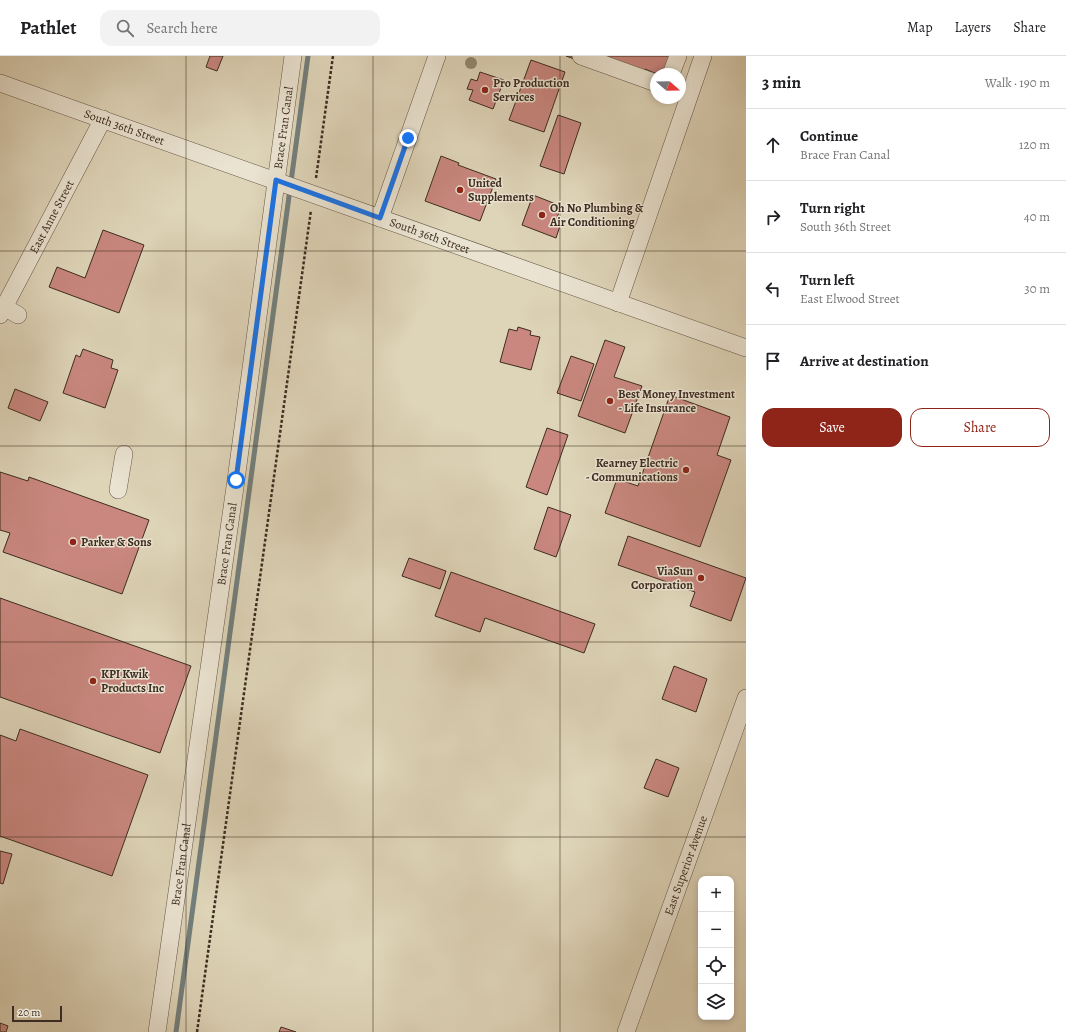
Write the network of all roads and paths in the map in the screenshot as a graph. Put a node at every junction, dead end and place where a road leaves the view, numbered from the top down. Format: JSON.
{"nodes":[{"id":1,"x":293,"y":56,"type":"edge"},
{"id":2,"x":333,"y":56,"type":"edge"},
{"id":3,"x":437,"y":56,"type":"edge"},
{"id":4,"x":581,"y":56,"type":"edge"},
{"id":5,"x":678,"y":56,"type":"edge"},
{"id":6,"x":703,"y":56,"type":"edge"},
{"id":7,"x":673,"y":68,"type":"edge"},
{"id":8,"x":650,"y":81,"type":"edge"},
{"id":9,"x":0,"y":83,"type":"edge"},
{"id":10,"x":103,"y":119,"type":"junction"},
{"id":11,"x":277,"y":181,"type":"junction"},
{"id":12,"x":313,"y":195,"type":"junction"},
{"id":13,"x":380,"y":218,"type":"junction"},
{"id":14,"x":618,"y":303,"type":"junction"},
{"id":15,"x":7,"y":312,"type":"edge"},
{"id":16,"x":746,"y":348,"type":"edge"},
{"id":17,"x":124,"y":454,"type":"dead end"},
{"id":18,"x":118,"y":490,"type":"dead end"},
{"id":19,"x":746,"y":698,"type":"edge"},
{"id":20,"x":157,"y":1032,"type":"edge"},
{"id":21,"x":197,"y":1032,"type":"edge"},
{"id":22,"x":626,"y":1032,"type":"edge"}],
"edges":[{"from":1,"to":11,"type":"street","name":"Brace Fran Canal"},
{"from":2,"to":12,"type":"path"},
{"from":3,"to":13,"type":"street"},
{"from":4,"to":8,"type":"street"},
{"from":5,"to":7,"type":"street"},
{"from":6,"to":14,"type":"street"},
{"from":9,"to":10,"type":"street","name":"South 36th Street"},
{"from":10,"to":11,"type":"street","name":"South 36th Street"},
{"from":10,"to":15,"type":"street","name":"East Anne Street"},
{"from":11,"to":12,"type":"street","name":"South 36th Street"},
{"from":11,"to":20,"type":"street","name":"Brace Fran Canal"},
{"from":12,"to":13,"type":"street","name":"South 36th Street"},
{"from":12,"to":21,"type":"path"},
{"from":13,"to":14,"type":"street","name":"South 36th Street"},
{"from":14,"to":16,"type":"street","name":"South 36th Street"},
{"from":17,"to":18,"type":"street"},
{"from":19,"to":22,"type":"street","name":"East Superior Avenue"}]}
